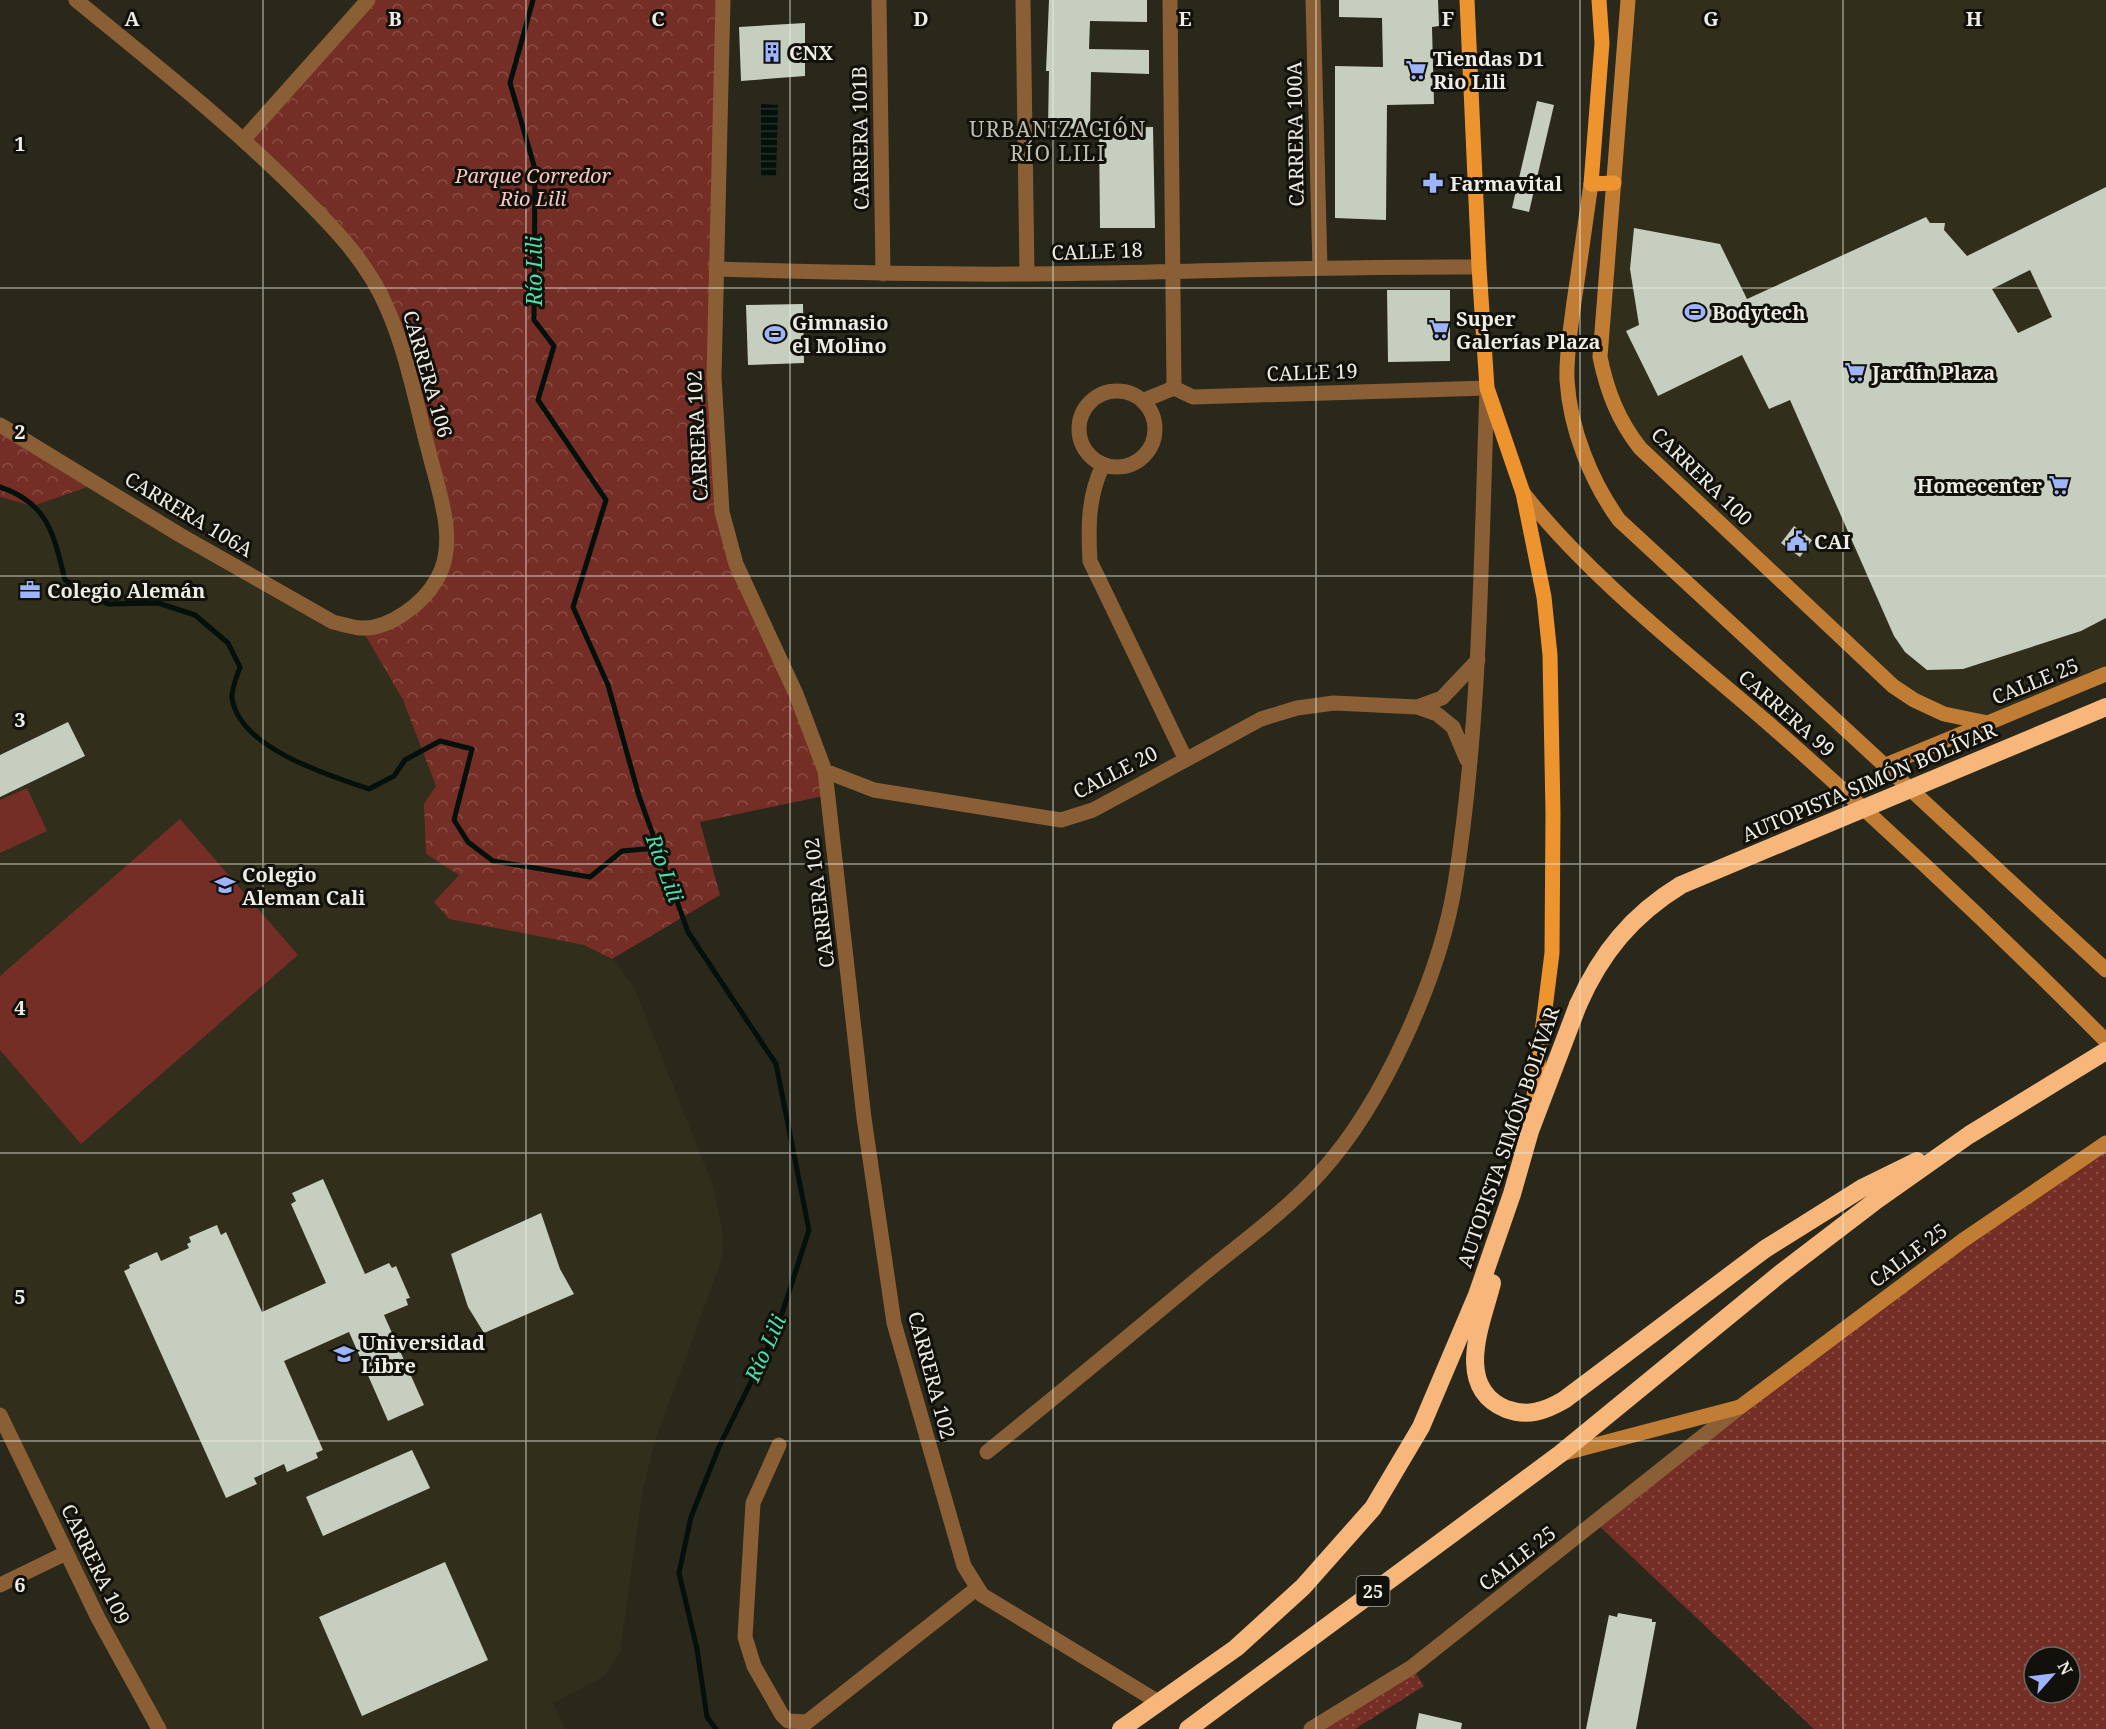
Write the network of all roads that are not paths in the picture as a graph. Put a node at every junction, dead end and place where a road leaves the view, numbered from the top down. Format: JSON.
{"nodes":[{"id":1,"x":76,"y":0,"type":"edge"},
{"id":2,"x":368,"y":0,"type":"edge"},
{"id":3,"x":723,"y":0,"type":"edge"},
{"id":4,"x":879,"y":0,"type":"edge"},
{"id":5,"x":1023,"y":0,"type":"edge"},
{"id":6,"x":1170,"y":0,"type":"edge"},
{"id":7,"x":1313,"y":0,"type":"edge"},
{"id":8,"x":1467,"y":0,"type":"edge"},
{"id":9,"x":1599,"y":0,"type":"edge"},
{"id":10,"x":1628,"y":0,"type":"edge"},
{"id":11,"x":244,"y":139,"type":"junction"},
{"id":12,"x":1614,"y":183,"type":"junction"},
{"id":13,"x":1591,"y":184,"type":"junction"},
{"id":14,"x":1479,"y":267,"type":"junction"},
{"id":15,"x":1320,"y":268,"type":"junction"},
{"id":16,"x":716,"y":269,"type":"junction"},
{"id":17,"x":1173,"y":270,"type":"junction"},
{"id":18,"x":883,"y":274,"type":"junction"},
{"id":19,"x":1027,"y":274,"type":"junction"},
{"id":20,"x":1487,"y":387,"type":"junction"},
{"id":21,"x":1174,"y":388,"type":"junction"},
{"id":22,"x":1142,"y":401,"type":"junction"},
{"id":23,"x":0,"y":424,"type":"edge"},
{"id":24,"x":1103,"y":465,"type":"junction"},
{"id":25,"x":1523,"y":493,"type":"junction"},
{"id":26,"x":361,"y":628,"type":"joint"},
{"id":27,"x":1478,"y":660,"type":"junction"},
{"id":28,"x":2106,"y":674,"type":"edge"},
{"id":29,"x":1417,"y":707,"type":"junction"},
{"id":30,"x":2106,"y":707,"type":"edge"},
{"id":31,"x":1944,"y":714,"type":"joint"},
{"id":32,"x":1988,"y":723,"type":"junction"},
{"id":33,"x":1185,"y":758,"type":"junction"},
{"id":34,"x":1886,"y":765,"type":"junction"},
{"id":35,"x":1468,"y":766,"type":"junction"},
{"id":36,"x":825,"y":771,"type":"junction"},
{"id":37,"x":2106,"y":970,"type":"edge"},
{"id":38,"x":2106,"y":1041,"type":"edge"},
{"id":39,"x":2106,"y":1051,"type":"edge"},
{"id":40,"x":1530,"y":1131,"type":"junction"},
{"id":41,"x":1969,"y":1135,"type":"junction"},
{"id":42,"x":2106,"y":1143,"type":"edge"},
{"id":43,"x":1512,"y":1194,"type":"junction"},
{"id":44,"x":1740,"y":1407,"type":"junction"},
{"id":45,"x":0,"y":1415,"type":"edge"},
{"id":46,"x":779,"y":1445,"type":"dead end"},
{"id":47,"x":987,"y":1452,"type":"dead end"},
{"id":48,"x":1560,"y":1454,"type":"junction"},
{"id":49,"x":66,"y":1553,"type":"junction"},
{"id":50,"x":0,"y":1585,"type":"edge"},
{"id":51,"x":976,"y":1589,"type":"junction"},
{"id":52,"x":1160,"y":1703,"type":"junction"},
{"id":53,"x":159,"y":1729,"type":"edge"},
{"id":54,"x":1121,"y":1729,"type":"edge"},
{"id":55,"x":1188,"y":1729,"type":"edge"},
{"id":56,"x":1311,"y":1729,"type":"edge"}],
"edges":[{"from":1,"to":11,"type":"street","name":"CARRERA 106"},
{"from":2,"to":11,"type":"street"},
{"from":3,"to":16,"type":"street","name":"CARRERA 102"},
{"from":4,"to":18,"type":"street","name":"CARRERA 101B"},
{"from":5,"to":19,"type":"street"},
{"from":6,"to":17,"type":"street"},
{"from":7,"to":15,"type":"street","name":"CARRERA 100A"},
{"from":8,"to":14,"type":"main road"},
{"from":9,"to":13,"type":"main road"},
{"from":10,"to":12,"type":"main road","name":"CARRERA 100"},
{"from":11,"to":26,"type":"street","name":"CARRERA 106"},
{"from":12,"to":13,"type":"main road"},
{"from":12,"to":31,"type":"main road","name":"CARRERA 100"},
{"from":13,"to":34,"type":"main road","name":"CARRERA 99"},
{"from":14,"to":15,"type":"street","name":"CALLE 18"},
{"from":14,"to":20,"type":"main road"},
{"from":15,"to":17,"type":"street","name":"CALLE 18"},
{"from":16,"to":18,"type":"street","name":"CALLE 18"},
{"from":16,"to":36,"type":"street","name":"CARRERA 102"},
{"from":17,"to":19,"type":"street","name":"CALLE 18"},
{"from":17,"to":21,"type":"street"},
{"from":18,"to":19,"type":"street","name":"CALLE 18"},
{"from":20,"to":21,"type":"street","name":"CALLE 19"},
{"from":20,"to":25,"type":"main road","name":"CARRERA 99"},
{"from":20,"to":27,"type":"street"},
{"from":21,"to":22,"type":"street"},
{"from":22,"to":24,"type":"street"},
{"from":22,"to":24,"type":"street"},
{"from":23,"to":26,"type":"street","name":"CARRERA 106A"},
{"from":24,"to":33,"type":"street"},
{"from":25,"to":38,"type":"main road","name":"CARRERA 99"},
{"from":25,"to":40,"type":"main road"},
{"from":27,"to":29,"type":"street","name":"CALLE 20"},
{"from":27,"to":35,"type":"street"},
{"from":28,"to":32,"type":"main road","name":"CALLE 25"},
{"from":29,"to":33,"type":"street","name":"CALLE 20"},
{"from":29,"to":35,"type":"street","name":"CALLE 20"},
{"from":30,"to":40,"type":"highway","name":"AUTOPISTA SIMÓN BOLÍVAR","bridge":true},
{"from":31,"to":32,"type":"main road","name":"CALLE 25"},
{"from":32,"to":34,"type":"main road"},
{"from":33,"to":36,"type":"street","name":"CALLE 20"},
{"from":34,"to":37,"type":"main road","name":"CARRERA 99"},
{"from":35,"to":47,"type":"street"},
{"from":36,"to":51,"type":"street","name":"CARRERA 102"},
{"from":39,"to":41,"type":"highway"},
{"from":40,"to":43,"type":"highway","name":"AUTOPISTA SIMÓN BOLÍVAR"},
{"from":41,"to":43,"type":"highway"},
{"from":41,"to":48,"type":"highway","number":"25"},
{"from":42,"to":44,"type":"main road","name":"CALLE 25"},
{"from":43,"to":52,"type":"highway","name":"AUTOPISTA SIMÓN BOLÍVAR"},
{"from":44,"to":48,"type":"main road","name":"CALLE 25"},
{"from":44,"to":56,"type":"street","name":"CALLE 25"},
{"from":45,"to":49,"type":"street","name":"CARRERA 109"},
{"from":46,"to":51,"type":"street"},
{"from":48,"to":55,"type":"highway","number":"25"},
{"from":49,"to":50,"type":"street"},
{"from":49,"to":53,"type":"street","name":"CARRERA 109"},
{"from":51,"to":52,"type":"street"},
{"from":52,"to":54,"type":"highway","name":"AUTOPISTA SIMÓN BOLÍVAR"}]}
